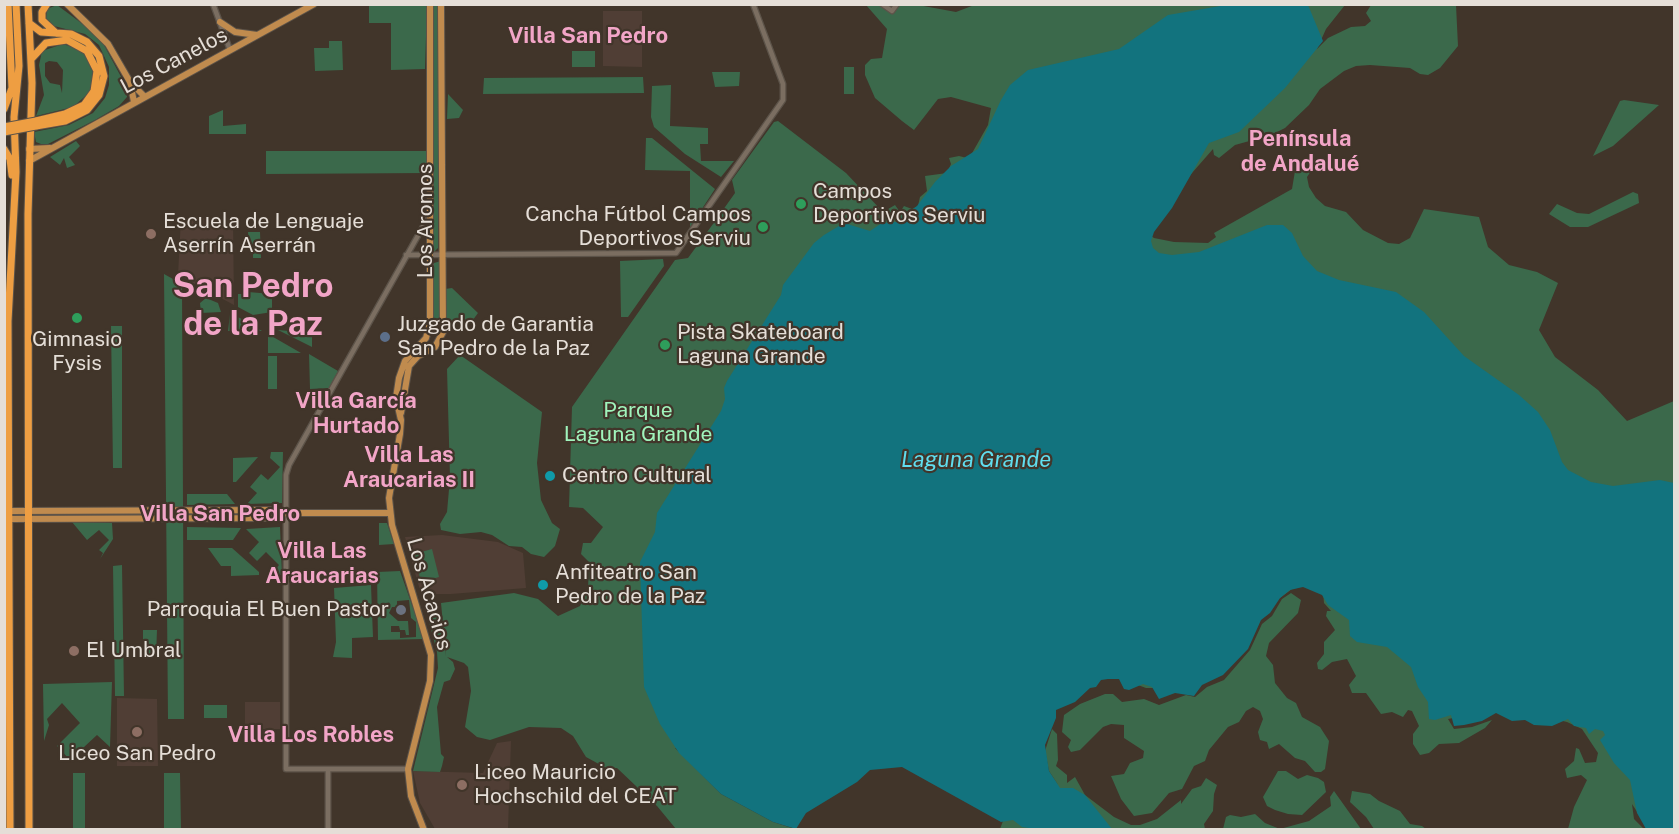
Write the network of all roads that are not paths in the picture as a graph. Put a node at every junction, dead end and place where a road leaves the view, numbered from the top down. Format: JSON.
{"nodes":[{"id":1,"x":8,"y":4,"type":"edge"},
{"id":2,"x":16,"y":4,"type":"edge"},
{"id":3,"x":28,"y":4,"type":"edge"},
{"id":4,"x":47,"y":4,"type":"edge"},
{"id":5,"x":67,"y":4,"type":"edge"},
{"id":6,"x":213,"y":4,"type":"edge"},
{"id":7,"x":314,"y":4,"type":"edge"},
{"id":8,"x":430,"y":4,"type":"edge"},
{"id":9,"x":441,"y":4,"type":"edge"},
{"id":10,"x":753,"y":4,"type":"edge"},
{"id":11,"x":882,"y":4,"type":"edge"},
{"id":12,"x":897,"y":4,"type":"edge"},
{"id":13,"x":220,"y":22,"type":"junction"},
{"id":14,"x":29,"y":23,"type":"junction"},
{"id":15,"x":56,"y":33,"type":"junction"},
{"id":16,"x":258,"y":35,"type":"junction"},
{"id":17,"x":430,"y":48,"type":"junction"},
{"id":18,"x":441,"y":48,"type":"junction"},
{"id":19,"x":230,"y":50,"type":"junction"},
{"id":20,"x":31,"y":61,"type":"junction"},
{"id":21,"x":130,"y":81,"type":"junction"},
{"id":22,"x":144,"y":96,"type":"junction"},
{"id":23,"x":134,"y":102,"type":"junction"},
{"id":24,"x":4,"y":109,"type":"edge"},
{"id":25,"x":36,"y":124,"type":"junction"},
{"id":26,"x":4,"y":127,"type":"edge"},
{"id":27,"x":4,"y":132,"type":"edge"},
{"id":28,"x":50,"y":147,"type":"junction"},
{"id":29,"x":4,"y":149,"type":"edge"},
{"id":30,"x":29,"y":149,"type":"junction"},
{"id":31,"x":430,"y":149,"type":"junction"},
{"id":32,"x":442,"y":149,"type":"junction"},
{"id":33,"x":29,"y":160,"type":"junction"},
{"id":34,"x":430,"y":213,"type":"junction"},
{"id":35,"x":431,"y":254,"type":"junction"},
{"id":36,"x":442,"y":254,"type":"junction"},
{"id":37,"x":406,"y":255,"type":"junction"},
{"id":38,"x":8,"y":321,"type":"junction"},
{"id":39,"x":430,"y":323,"type":"junction"},
{"id":40,"x":443,"y":323,"type":"junction"},
{"id":41,"x":396,"y":403,"type":"joint"},
{"id":42,"x":401,"y":420,"type":"junction"},
{"id":43,"x":286,"y":513,"type":"junction"},
{"id":44,"x":390,"y":513,"type":"junction"},
{"id":45,"x":9,"y":515,"type":"junction"},
{"id":46,"x":28,"y":515,"type":"junction"},
{"id":47,"x":328,"y":769,"type":"junction"},
{"id":48,"x":408,"y":769,"type":"junction"},
{"id":49,"x":424,"y":828,"type":"edge"},
{"id":50,"x":10,"y":830,"type":"edge"},
{"id":51,"x":29,"y":830,"type":"edge"},
{"id":52,"x":328,"y":830,"type":"edge"}],
"edges":[{"from":1,"to":24,"type":"highway"},
{"from":2,"to":38,"type":"highway"},
{"from":3,"to":14,"type":"highway"},
{"from":4,"to":15,"type":"highway"},
{"from":5,"to":21,"type":"main road"},
{"from":6,"to":13,"type":"street"},
{"from":7,"to":16,"type":"main road","name":"Los Canelos"},
{"from":8,"to":17,"type":"main road","name":"Los Aromos"},
{"from":9,"to":18,"type":"main road","name":"Los Aromos"},
{"from":10,"to":36,"type":"street"},
{"from":11,"to":12,"type":"street"},
{"from":13,"to":16,"type":"main road"},
{"from":13,"to":19,"type":"street"},
{"from":14,"to":15,"type":"highway"},
{"from":14,"to":20,"type":"highway"},
{"from":15,"to":25,"type":"highway"},
{"from":16,"to":19,"type":"main road","name":"Los Canelos"},
{"from":17,"to":18,"type":"main road"},
{"from":17,"to":31,"type":"main road","name":"Los Aromos"},
{"from":18,"to":32,"type":"main road","name":"Los Aromos"},
{"from":19,"to":22,"type":"main road","name":"Los Canelos"},
{"from":20,"to":25,"type":"highway"},
{"from":20,"to":30,"type":"highway"},
{"from":21,"to":22,"type":"main road"},
{"from":21,"to":23,"type":"main road"},
{"from":22,"to":23,"type":"main road","name":"Los Canelos"},
{"from":23,"to":28,"type":"main road","name":"Los Canelos"},
{"from":25,"to":26,"type":"highway","bridge":true},
{"from":25,"to":27,"type":"highway","bridge":true},
{"from":28,"to":30,"type":"main road","name":"Los Canelos"},
{"from":28,"to":33,"type":"main road","name":"Los Canelos"},
{"from":29,"to":38,"type":"highway"},
{"from":30,"to":33,"type":"highway"},
{"from":31,"to":32,"type":"main road"},
{"from":31,"to":34,"type":"main road","name":"Los Aromos"},
{"from":32,"to":36,"type":"main road","name":"Los Aromos"},
{"from":33,"to":46,"type":"highway"},
{"from":34,"to":35,"type":"main road","name":"Los Aromos"},
{"from":34,"to":37,"type":"street"},
{"from":35,"to":36,"type":"street"},
{"from":35,"to":37,"type":"street"},
{"from":35,"to":39,"type":"main road","name":"Los Aromos"},
{"from":36,"to":40,"type":"main road","name":"Los Aromos"},
{"from":37,"to":43,"type":"street"},
{"from":38,"to":45,"type":"highway"},
{"from":39,"to":40,"type":"main road"},
{"from":39,"to":41,"type":"main road","name":"Los Aromos"},
{"from":40,"to":42,"type":"main road","name":"Los Aromos"},
{"from":41,"to":42,"type":"main road","name":"Los Acacios"},
{"from":42,"to":44,"type":"main road","name":"Los Acacios"},
{"from":43,"to":44,"type":"main road"},
{"from":43,"to":46,"type":"main road"},
{"from":43,"to":47,"type":"street"},
{"from":44,"to":48,"type":"main road","name":"Los Acacios"},
{"from":45,"to":46,"type":"main road"},
{"from":45,"to":50,"type":"highway"},
{"from":46,"to":51,"type":"highway"},
{"from":47,"to":48,"type":"street"},
{"from":47,"to":52,"type":"street"},
{"from":48,"to":49,"type":"main road","name":"Los Acacios"}]}
